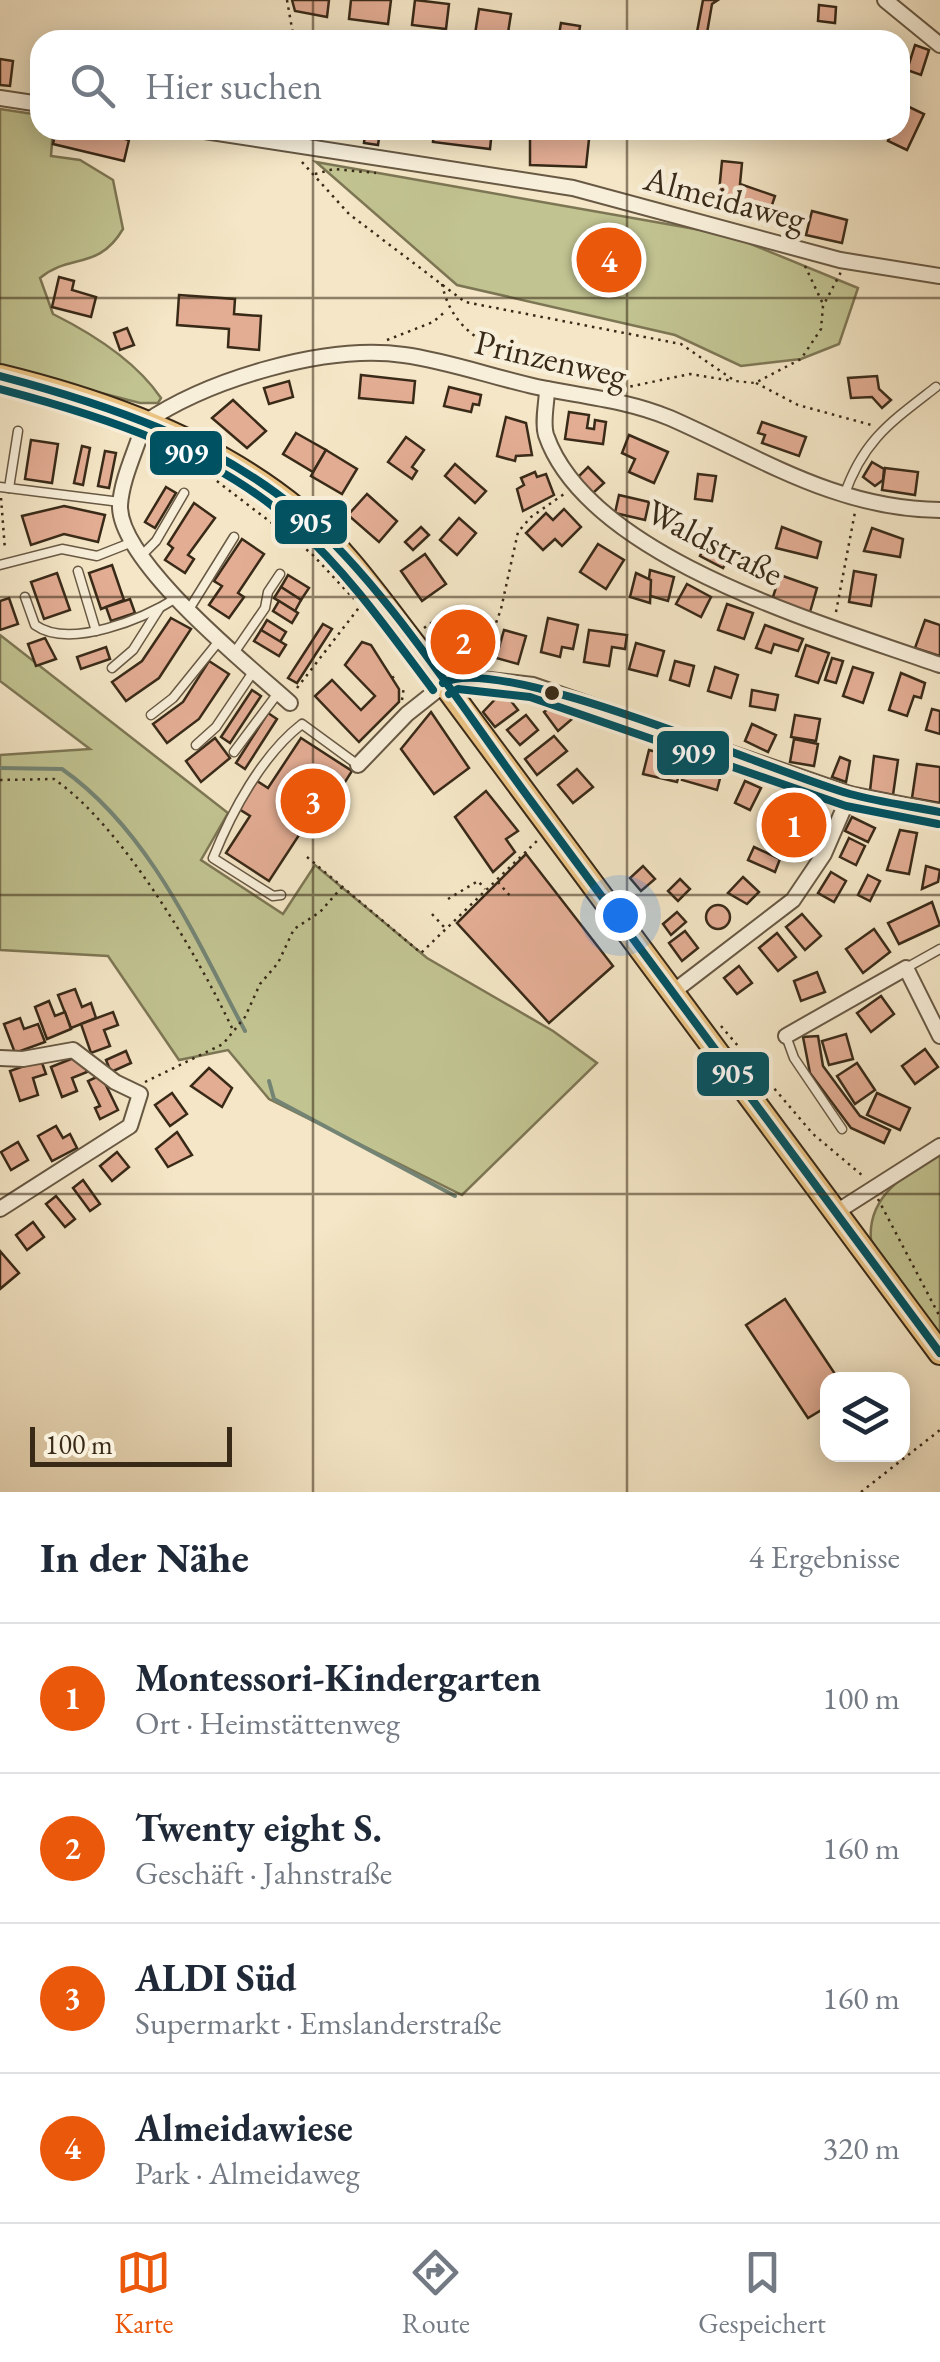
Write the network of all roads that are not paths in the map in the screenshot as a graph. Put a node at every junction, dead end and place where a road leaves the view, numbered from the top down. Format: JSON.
{"nodes":[{"id":1,"x":885,"y":0,"type":"edge"},
{"id":2,"x":940,"y":45,"type":"edge"},
{"id":3,"x":0,"y":98,"type":"edge"},
{"id":4,"x":30,"y":102,"type":"edge"},
{"id":5,"x":260,"y":140,"type":"edge"},
{"id":6,"x":940,"y":276,"type":"edge"},
{"id":7,"x":0,"y":376,"type":"edge"},
{"id":8,"x":542,"y":384,"type":"junction"},
{"id":9,"x":936,"y":386,"type":"dead end"},
{"id":10,"x":144,"y":423,"type":"junction"},
{"id":11,"x":18,"y":431,"type":"dead end"},
{"id":12,"x":3,"y":487,"type":"edge"},
{"id":13,"x":184,"y":493,"type":"dead end"},
{"id":14,"x":850,"y":498,"type":"junction"},
{"id":15,"x":121,"y":502,"type":"junction"},
{"id":16,"x":940,"y":510,"type":"edge"},
{"id":17,"x":234,"y":537,"type":"dead end"},
{"id":18,"x":130,"y":543,"type":"junction"},
{"id":19,"x":141,"y":556,"type":"junction"},
{"id":20,"x":3,"y":565,"type":"edge"},
{"id":21,"x":78,"y":570,"type":"dead end"},
{"id":22,"x":280,"y":574,"type":"dead end"},
{"id":23,"x":25,"y":597,"type":"dead end"},
{"id":24,"x":178,"y":597,"type":"junction"},
{"id":25,"x":159,"y":609,"type":"junction"},
{"id":26,"x":188,"y":610,"type":"junction"},
{"id":27,"x":96,"y":631,"type":"junction"},
{"id":28,"x":219,"y":641,"type":"junction"},
{"id":29,"x":234,"y":653,"type":"junction"},
{"id":30,"x":940,"y":665,"type":"edge"},
{"id":31,"x":112,"y":668,"type":"dead end"},
{"id":32,"x":253,"y":672,"type":"junction"},
{"id":33,"x":443,"y":683,"type":"junction"},
{"id":34,"x":284,"y":698,"type":"joint"},
{"id":35,"x":151,"y":715,"type":"dead end"},
{"id":36,"x":196,"y":745,"type":"dead end"},
{"id":37,"x":234,"y":752,"type":"dead end"},
{"id":38,"x":358,"y":765,"type":"joint"},
{"id":39,"x":850,"y":794,"type":"junction"},
{"id":40,"x":940,"y":812,"type":"edge"},
{"id":41,"x":281,"y":895,"type":"dead end"},
{"id":42,"x":940,"y":949,"type":"edge"},
{"id":43,"x":906,"y":968,"type":"junction"},
{"id":44,"x":674,"y":992,"type":"junction"},
{"id":45,"x":786,"y":1036,"type":"joint"},
{"id":46,"x":940,"y":1036,"type":"edge"},
{"id":47,"x":0,"y":1058,"type":"edge"},
{"id":48,"x":842,"y":1128,"type":"dead end"},
{"id":49,"x":940,"y":1146,"type":"edge"},
{"id":50,"x":0,"y":1209,"type":"edge"},
{"id":51,"x":838,"y":1211,"type":"junction"},
{"id":52,"x":940,"y":1353,"type":"edge"}],
"edges":[{"from":1,"to":2,"type":"street"},
{"from":3,"to":4,"type":"street"},
{"from":5,"to":6,"type":"street","name":"Almeidaweg"},
{"from":7,"to":10,"type":"main road"},
{"from":8,"to":10,"type":"street","name":"Prinzenweg"},
{"from":8,"to":14,"type":"street","name":"Prinzenweg"},
{"from":8,"to":30,"type":"street","name":"Waldstraße"},
{"from":9,"to":14,"type":"lane"},
{"from":10,"to":15,"type":"street"},
{"from":10,"to":33,"type":"main road"},
{"from":11,"to":12,"type":"lane"},
{"from":12,"to":15,"type":"lane"},
{"from":13,"to":19,"type":"lane"},
{"from":14,"to":16,"type":"street","name":"Prinzenweg"},
{"from":15,"to":18,"type":"street"},
{"from":17,"to":26,"type":"lane"},
{"from":18,"to":19,"type":"street"},
{"from":18,"to":20,"type":"lane"},
{"from":19,"to":24,"type":"street"},
{"from":21,"to":27,"type":"lane"},
{"from":22,"to":29,"type":"lane"},
{"from":23,"to":27,"type":"lane"},
{"from":24,"to":25,"type":"lane"},
{"from":24,"to":26,"type":"street"},
{"from":25,"to":27,"type":"lane"},
{"from":25,"to":31,"type":"lane"},
{"from":26,"to":28,"type":"street"},
{"from":28,"to":29,"type":"street"},
{"from":28,"to":35,"type":"lane"},
{"from":29,"to":32,"type":"street"},
{"from":32,"to":34,"type":"street"},
{"from":32,"to":36,"type":"lane"},
{"from":33,"to":38,"type":"street"},
{"from":33,"to":39,"type":"street"},
{"from":33,"to":44,"type":"main road"},
{"from":34,"to":37,"type":"lane"},
{"from":38,"to":41,"type":"lane"},
{"from":39,"to":40,"type":"street"},
{"from":39,"to":44,"type":"street"},
{"from":42,"to":43,"type":"lane"},
{"from":43,"to":45,"type":"street"},
{"from":43,"to":46,"type":"street"},
{"from":44,"to":51,"type":"main road"},
{"from":45,"to":48,"type":"lane"},
{"from":47,"to":50,"type":"street"},
{"from":49,"to":51,"type":"street"},
{"from":51,"to":52,"type":"main road"}]}
